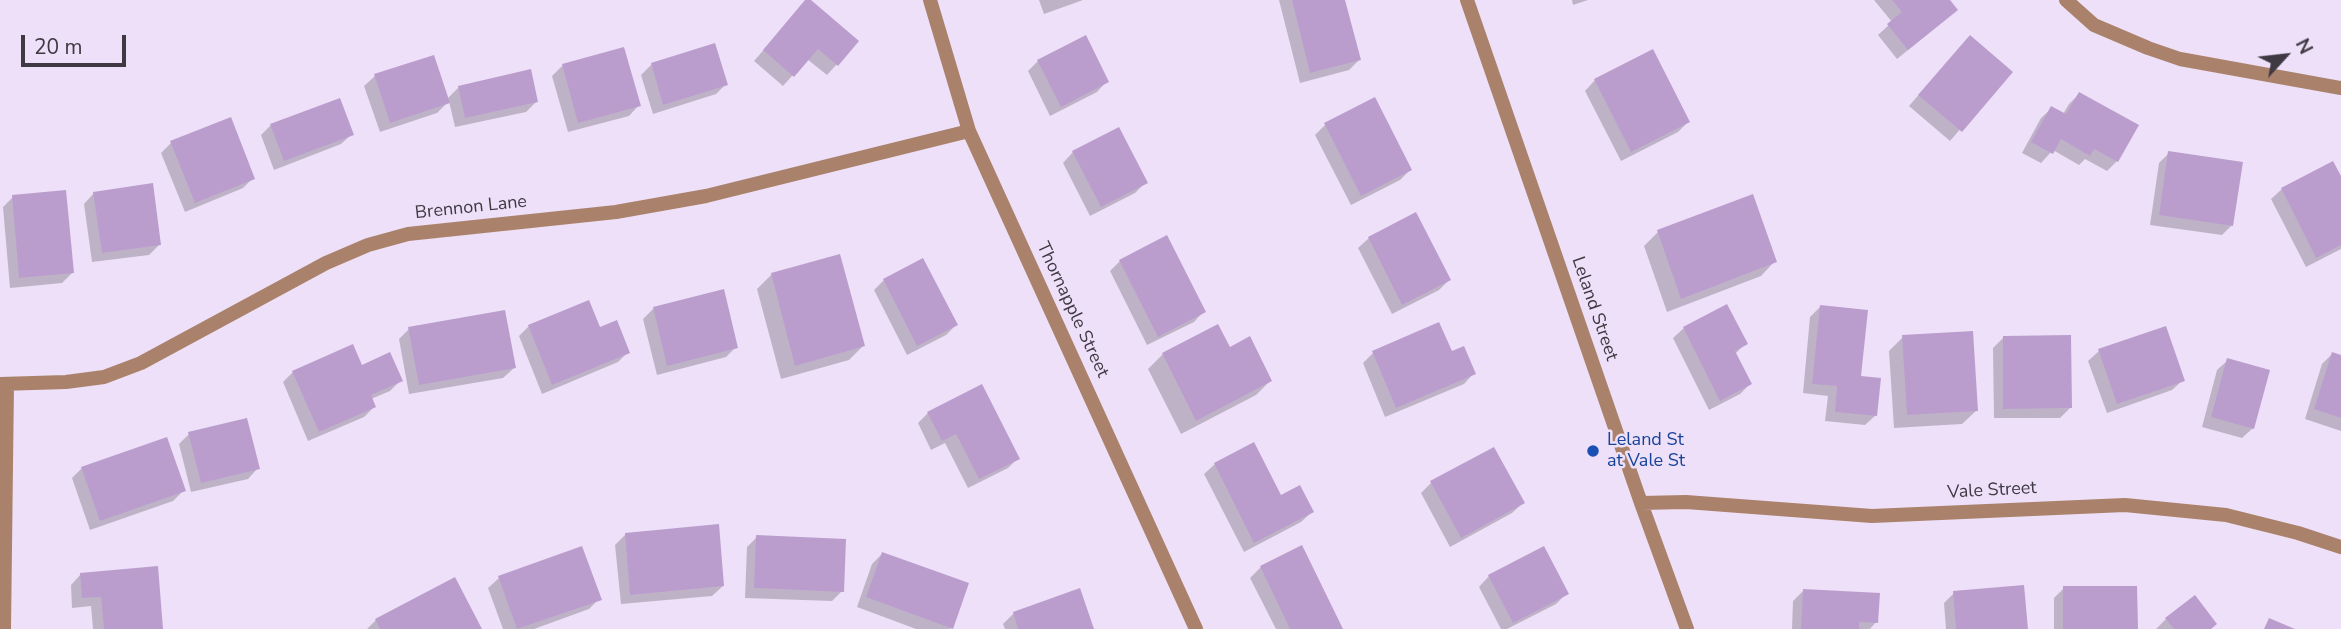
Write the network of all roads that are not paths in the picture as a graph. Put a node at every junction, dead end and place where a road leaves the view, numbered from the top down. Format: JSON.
{"nodes":[{"id":1,"x":930,"y":0,"type":"edge"},
{"id":2,"x":1467,"y":0,"type":"edge"},
{"id":3,"x":2066,"y":0,"type":"edge"},
{"id":4,"x":2341,"y":88,"type":"edge"},
{"id":5,"x":969,"y":131,"type":"junction"},
{"id":6,"x":4,"y":384,"type":"edge"},
{"id":7,"x":1641,"y":503,"type":"junction"},
{"id":8,"x":2341,"y":547,"type":"edge"},
{"id":9,"x":4,"y":629,"type":"edge"},
{"id":10,"x":1196,"y":629,"type":"edge"},
{"id":11,"x":1687,"y":629,"type":"edge"}],
"edges":[{"from":1,"to":5,"type":"street","name":"Thornapple Street"},
{"from":2,"to":7,"type":"street","name":"Leland Street"},
{"from":3,"to":4,"type":"street"},
{"from":5,"to":6,"type":"street","name":"Brennon Lane"},
{"from":5,"to":10,"type":"street","name":"Thornapple Street"},
{"from":6,"to":9,"type":"street"},
{"from":7,"to":8,"type":"street","name":"Vale Street"},
{"from":7,"to":11,"type":"street","name":"Leland Street"}]}
